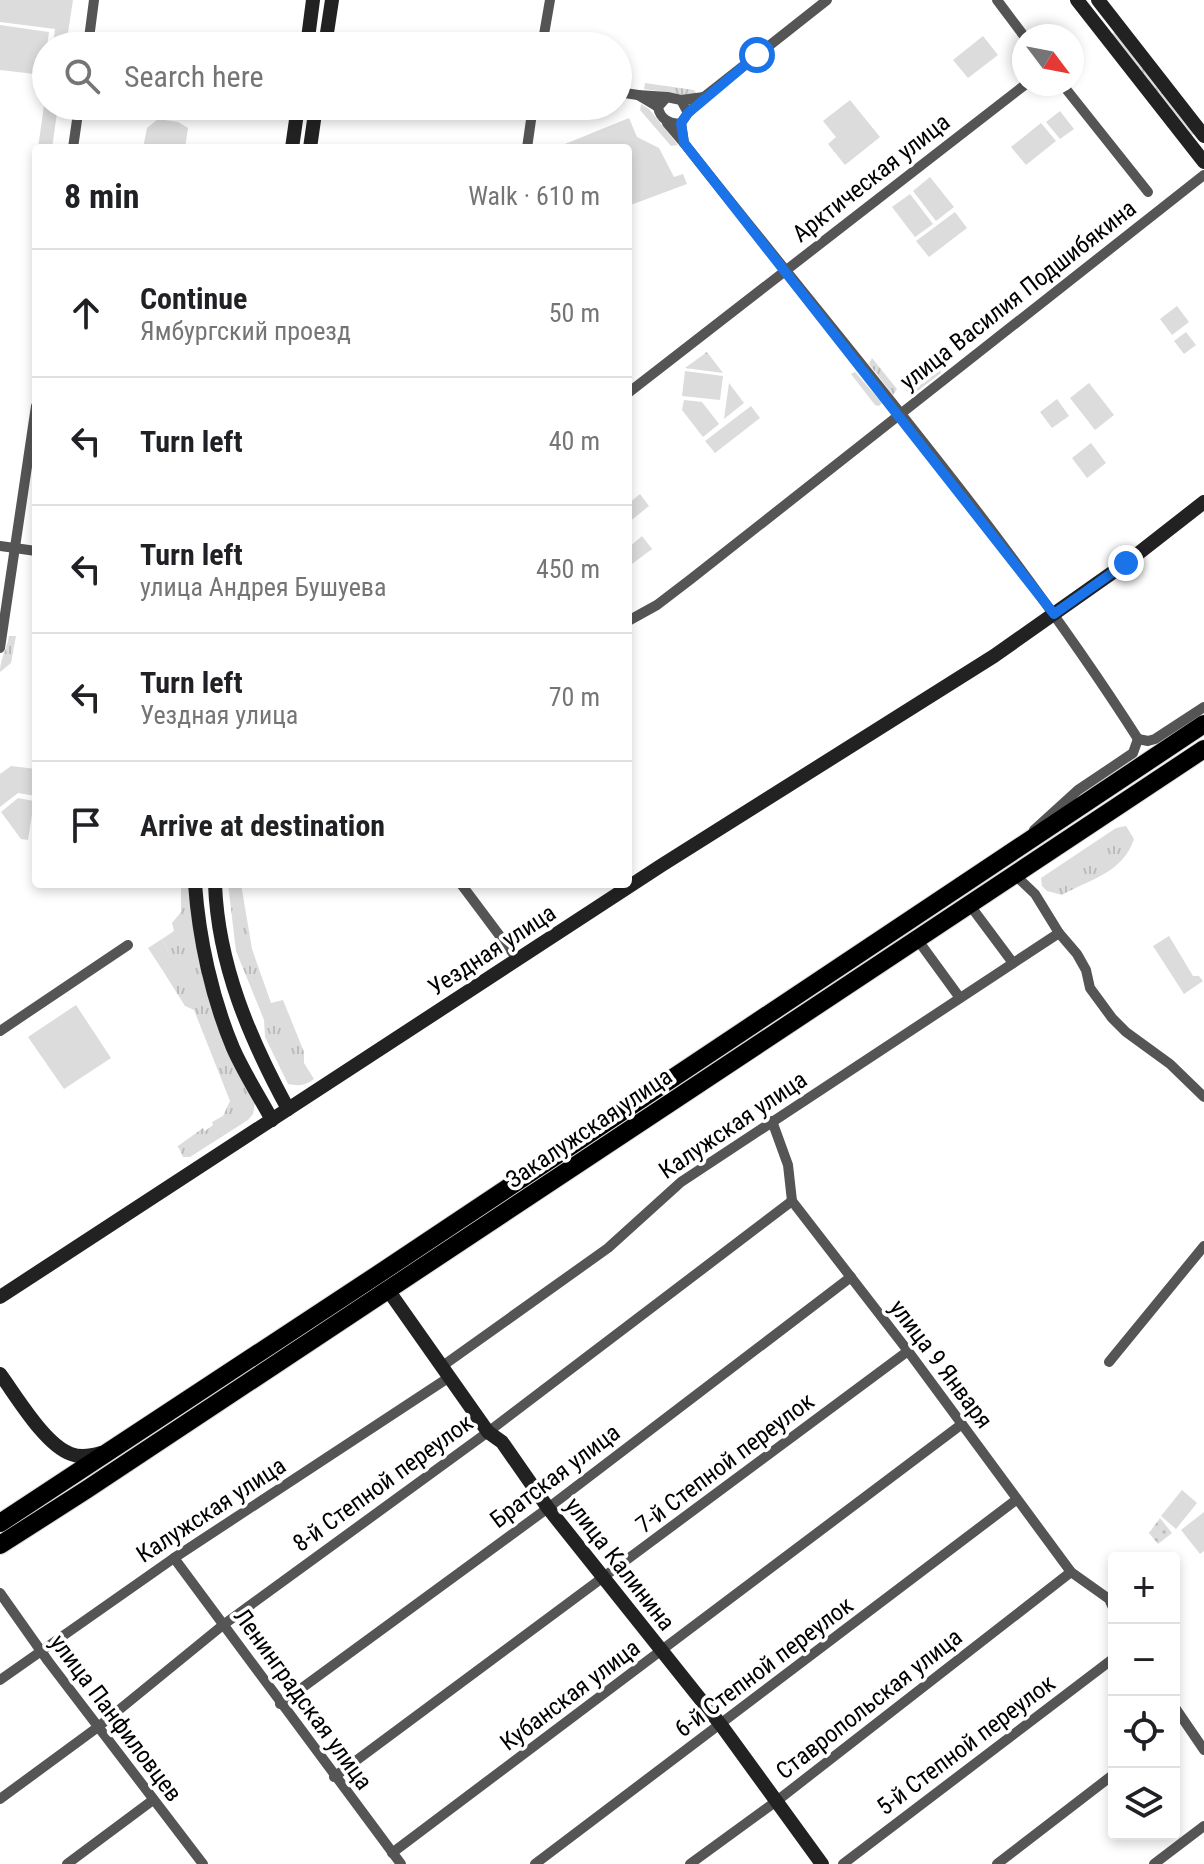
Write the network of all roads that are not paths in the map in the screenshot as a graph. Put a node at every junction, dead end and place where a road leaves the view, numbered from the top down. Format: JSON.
{"nodes":[{"id":1,"x":94,"y":0,"type":"edge"},
{"id":2,"x":313,"y":0,"type":"edge"},
{"id":3,"x":332,"y":0,"type":"edge"},
{"id":4,"x":550,"y":0,"type":"edge"},
{"id":5,"x":827,"y":0,"type":"edge"},
{"id":6,"x":997,"y":0,"type":"edge"},
{"id":7,"x":1077,"y":0,"type":"edge"},
{"id":8,"x":1098,"y":0,"type":"edge"},
{"id":9,"x":1015,"y":24,"type":"edge"},
{"id":10,"x":90,"y":32,"type":"edge"},
{"id":11,"x":309,"y":32,"type":"edge"},
{"id":12,"x":327,"y":32,"type":"edge"},
{"id":13,"x":544,"y":32,"type":"edge"},
{"id":14,"x":632,"y":94,"type":"edge"},
{"id":15,"x":638,"y":95,"type":"junction"},
{"id":16,"x":1012,"y":95,"type":"edge"},
{"id":17,"x":1072,"y":96,"type":"edge"},
{"id":18,"x":667,"y":97,"type":"junction"},
{"id":19,"x":704,"y":97,"type":"junction"},
{"id":20,"x":681,"y":100,"type":"junction"},
{"id":21,"x":658,"y":107,"type":"junction"},
{"id":22,"x":688,"y":113,"type":"junction"},
{"id":23,"x":77,"y":120,"type":"edge"},
{"id":24,"x":296,"y":120,"type":"edge"},
{"id":25,"x":314,"y":120,"type":"edge"},
{"id":26,"x":531,"y":120,"type":"edge"},
{"id":27,"x":666,"y":121,"type":"junction"},
{"id":28,"x":681,"y":123,"type":"junction"},
{"id":29,"x":1204,"y":136,"type":"edge"},
{"id":30,"x":684,"y":143,"type":"junction"},
{"id":31,"x":74,"y":144,"type":"edge"},
{"id":32,"x":293,"y":144,"type":"edge"},
{"id":33,"x":311,"y":144,"type":"edge"},
{"id":34,"x":528,"y":144,"type":"edge"},
{"id":35,"x":1204,"y":162,"type":"edge"},
{"id":36,"x":1204,"y":175,"type":"edge"},
{"id":37,"x":1148,"y":192,"type":"dead end"},
{"id":38,"x":785,"y":271,"type":"junction"},
{"id":39,"x":632,"y":390,"type":"edge"},
{"id":40,"x":900,"y":414,"type":"junction"},
{"id":41,"x":32,"y":433,"type":"edge"},
{"id":42,"x":1204,"y":502,"type":"edge"},
{"id":43,"x":0,"y":546,"type":"edge"},
{"id":44,"x":15,"y":549,"type":"junction"},
{"id":45,"x":32,"y":551,"type":"edge"},
{"id":46,"x":1054,"y":614,"type":"junction"},
{"id":47,"x":632,"y":619,"type":"edge"},
{"id":48,"x":0,"y":648,"type":"edge"},
{"id":49,"x":1204,"y":707,"type":"edge"},
{"id":50,"x":1204,"y":724,"type":"edge"},
{"id":51,"x":1138,"y":739,"type":"junction"},
{"id":52,"x":1204,"y":749,"type":"edge"},
{"id":53,"x":1015,"y":851,"type":"junction"},
{"id":54,"x":1014,"y":873,"type":"junction"},
{"id":55,"x":632,"y":885,"type":"edge"},
{"id":56,"x":196,"y":888,"type":"edge"},
{"id":57,"x":216,"y":888,"type":"edge"},
{"id":58,"x":464,"y":888,"type":"edge"},
{"id":59,"x":627,"y":888,"type":"edge"},
{"id":60,"x":969,"y":904,"type":"junction"},
{"id":61,"x":1059,"y":933,"type":"junction"},
{"id":62,"x":917,"y":939,"type":"junction"},
{"id":63,"x":128,"y":945,"type":"dead end"},
{"id":64,"x":518,"y":960,"type":"junction"},
{"id":65,"x":1013,"y":963,"type":"junction"},
{"id":66,"x":960,"y":998,"type":"junction"},
{"id":67,"x":0,"y":1031,"type":"edge"},
{"id":68,"x":1204,"y":1097,"type":"edge"},
{"id":69,"x":288,"y":1109,"type":"junction"},
{"id":70,"x":272,"y":1120,"type":"junction"},
{"id":71,"x":772,"y":1121,"type":"junction"},
{"id":72,"x":792,"y":1201,"type":"junction"},
{"id":73,"x":1204,"y":1246,"type":"edge"},
{"id":74,"x":851,"y":1277,"type":"junction"},
{"id":75,"x":388,"y":1290,"type":"junction"},
{"id":76,"x":0,"y":1297,"type":"edge"},
{"id":77,"x":908,"y":1351,"type":"junction"},
{"id":78,"x":1109,"y":1362,"type":"dead end"},
{"id":79,"x":445,"y":1373,"type":"junction"},
{"id":80,"x":0,"y":1374,"type":"edge"},
{"id":81,"x":962,"y":1424,"type":"junction"},
{"id":82,"x":488,"y":1432,"type":"junction"},
{"id":83,"x":113,"y":1450,"type":"junction"},
{"id":84,"x":1016,"y":1500,"type":"junction"},
{"id":85,"x":548,"y":1508,"type":"junction"},
{"id":86,"x":0,"y":1523,"type":"edge"},
{"id":87,"x":0,"y":1545,"type":"edge"},
{"id":88,"x":174,"y":1558,"type":"junction"},
{"id":89,"x":1071,"y":1572,"type":"junction"},
{"id":90,"x":605,"y":1577,"type":"junction"},
{"id":91,"x":0,"y":1593,"type":"edge"},
{"id":92,"x":1108,"y":1598,"type":"edge"},
{"id":93,"x":223,"y":1625,"type":"junction"},
{"id":94,"x":40,"y":1650,"type":"junction"},
{"id":95,"x":661,"y":1652,"type":"junction"},
{"id":96,"x":1108,"y":1663,"type":"edge"},
{"id":97,"x":0,"y":1680,"type":"edge"},
{"id":98,"x":280,"y":1704,"type":"junction"},
{"id":99,"x":1180,"y":1714,"type":"edge"},
{"id":100,"x":1184,"y":1720,"type":"junction"},
{"id":101,"x":1180,"y":1723,"type":"edge"},
{"id":102,"x":721,"y":1725,"type":"junction"},
{"id":103,"x":98,"y":1727,"type":"junction"},
{"id":104,"x":1204,"y":1750,"type":"edge"},
{"id":105,"x":334,"y":1777,"type":"junction"},
{"id":106,"x":1108,"y":1779,"type":"edge"},
{"id":107,"x":0,"y":1799,"type":"edge"},
{"id":108,"x":153,"y":1800,"type":"junction"},
{"id":109,"x":778,"y":1800,"type":"junction"},
{"id":110,"x":1204,"y":1826,"type":"edge"},
{"id":111,"x":392,"y":1853,"type":"junction"},
{"id":112,"x":67,"y":1864,"type":"edge"},
{"id":113,"x":203,"y":1864,"type":"edge"},
{"id":114,"x":401,"y":1864,"type":"edge"},
{"id":115,"x":535,"y":1864,"type":"edge"},
{"id":116,"x":690,"y":1864,"type":"edge"},
{"id":117,"x":822,"y":1864,"type":"edge"},
{"id":118,"x":843,"y":1864,"type":"edge"},
{"id":119,"x":997,"y":1864,"type":"edge"},
{"id":120,"x":1154,"y":1864,"type":"edge"}],
"edges":[{"from":1,"to":10,"type":"street"},
{"from":2,"to":11,"type":"street"},
{"from":3,"to":12,"type":"street"},
{"from":4,"to":13,"type":"street"},
{"from":5,"to":19,"type":"street"},
{"from":6,"to":9,"type":"street"},
{"from":7,"to":35,"type":"street"},
{"from":8,"to":29,"type":"street"},
{"from":14,"to":15,"type":"street"},
{"from":15,"to":18,"type":"street"},
{"from":15,"to":21,"type":"street"},
{"from":16,"to":38,"type":"street","name":"Арктическая улица"},
{"from":17,"to":37,"type":"street"},
{"from":18,"to":20,"type":"street"},
{"from":18,"to":21,"type":"street"},
{"from":19,"to":20,"type":"street"},
{"from":19,"to":22,"type":"street"},
{"from":20,"to":22,"type":"street"},
{"from":21,"to":27,"type":"street"},
{"from":22,"to":28,"type":"street"},
{"from":23,"to":31,"type":"street"},
{"from":24,"to":32,"type":"street"},
{"from":25,"to":33,"type":"street"},
{"from":26,"to":34,"type":"street"},
{"from":27,"to":28,"type":"street"},
{"from":27,"to":30,"type":"street"},
{"from":28,"to":30,"type":"street"},
{"from":30,"to":38,"type":"street"},
{"from":36,"to":40,"type":"street","name":"улица Василия Подшибякина"},
{"from":38,"to":39,"type":"street","name":"Арктическая улица"},
{"from":38,"to":40,"type":"street"},
{"from":40,"to":46,"type":"street"},
{"from":40,"to":47,"type":"street","name":"улица Василия Подшибякина"},
{"from":41,"to":44,"type":"street"},
{"from":42,"to":46,"type":"street","name":"Уездная улица"},
{"from":43,"to":44,"type":"street"},
{"from":44,"to":45,"type":"street"},
{"from":44,"to":48,"type":"street"},
{"from":46,"to":51,"type":"street"},
{"from":46,"to":55,"type":"street","name":"Уездная улица"},
{"from":49,"to":51,"type":"street"},
{"from":50,"to":53,"type":"highway"},
{"from":51,"to":53,"type":"street"},
{"from":52,"to":54,"type":"highway","name":"Закалужская улица"},
{"from":53,"to":83,"type":"highway"},
{"from":54,"to":60,"type":"highway","name":"Закалужская улица"},
{"from":54,"to":61,"type":"street"},
{"from":56,"to":70,"type":"street"},
{"from":57,"to":69,"type":"street"},
{"from":58,"to":64,"type":"street"},
{"from":59,"to":64,"type":"street","name":"Уездная улица"},
{"from":60,"to":62,"type":"highway","name":"Закалужская улица"},
{"from":60,"to":65,"type":"street"},
{"from":61,"to":65,"type":"street","name":"Калужская улица"},
{"from":61,"to":68,"type":"street"},
{"from":62,"to":66,"type":"street"},
{"from":62,"to":75,"type":"highway","name":"Закалужская улица"},
{"from":63,"to":67,"type":"street"},
{"from":64,"to":69,"type":"street","name":"Уездная улица"},
{"from":65,"to":66,"type":"street","name":"Калужская улица"},
{"from":66,"to":71,"type":"street","name":"Калужская улица"},
{"from":69,"to":70,"type":"street","name":"Уездная улица"},
{"from":70,"to":76,"type":"street","name":"Уездная улица"},
{"from":71,"to":72,"type":"street"},
{"from":71,"to":79,"type":"street","name":"Калужская улица"},
{"from":72,"to":74,"type":"street","name":"улица 9 Января"},
{"from":72,"to":82,"type":"street","name":"8-й Степной переулок"},
{"from":73,"to":78,"type":"street"},
{"from":74,"to":77,"type":"street","name":"улица 9 Января"},
{"from":74,"to":85,"type":"street","name":"Братская улица"},
{"from":75,"to":79,"type":"street","name":"улица Калинина"},
{"from":75,"to":87,"type":"highway","name":"Закалужская улица"},
{"from":77,"to":81,"type":"street","name":"улица 9 Января"},
{"from":77,"to":90,"type":"street","name":"7-й Степной переулок"},
{"from":79,"to":82,"type":"street","name":"улица Калинина"},
{"from":79,"to":88,"type":"street","name":"Калужская улица"},
{"from":80,"to":83,"type":"street"},
{"from":81,"to":84,"type":"street","name":"улица 9 Января"},
{"from":81,"to":95,"type":"street","name":"Кубанская улица"},
{"from":82,"to":85,"type":"street","name":"улица Калинина"},
{"from":82,"to":93,"type":"street","name":"8-й Степной переулок"},
{"from":83,"to":86,"type":"highway"},
{"from":84,"to":89,"type":"street","name":"улица 9 Января"},
{"from":84,"to":102,"type":"street","name":"6-й Степной переулок"},
{"from":85,"to":90,"type":"street","name":"улица Калинина"},
{"from":85,"to":98,"type":"street","name":"Братская улица"},
{"from":88,"to":93,"type":"street","name":"Ленинградская улица"},
{"from":88,"to":94,"type":"street","name":"Калужская улица"},
{"from":89,"to":92,"type":"street","name":"улица 9 Января"},
{"from":89,"to":109,"type":"street","name":"Ставропольская улица"},
{"from":90,"to":95,"type":"street","name":"улица Калинина"},
{"from":90,"to":105,"type":"street","name":"7-й Степной переулок"},
{"from":91,"to":94,"type":"street","name":"улица Панфиловцев"},
{"from":93,"to":98,"type":"street","name":"Ленинградская улица"},
{"from":93,"to":103,"type":"street","name":"8-й Степной переулок"},
{"from":94,"to":97,"type":"street","name":"Калужская улица"},
{"from":94,"to":103,"type":"street","name":"улица Панфиловцев"},
{"from":95,"to":102,"type":"street","name":"улица Калинина"},
{"from":95,"to":111,"type":"street","name":"Кубанская улица"},
{"from":96,"to":118,"type":"street","name":"5-й Степной переулок"},
{"from":98,"to":105,"type":"street","name":"Ленинградская улица"},
{"from":99,"to":100,"type":"street"},
{"from":100,"to":101,"type":"street"},
{"from":100,"to":104,"type":"street"},
{"from":102,"to":109,"type":"street","name":"улица Калинина"},
{"from":102,"to":115,"type":"street","name":"6-й Степной переулок"},
{"from":103,"to":107,"type":"street","name":"8-й Степной переулок"},
{"from":103,"to":108,"type":"street","name":"улица Панфиловцев"},
{"from":105,"to":111,"type":"street","name":"Ленинградская улица"},
{"from":106,"to":119,"type":"street"},
{"from":108,"to":112,"type":"street"},
{"from":108,"to":113,"type":"street","name":"улица Панфиловцев"},
{"from":109,"to":116,"type":"street","name":"Ставропольская улица"},
{"from":109,"to":117,"type":"street","name":"улица Калинина"},
{"from":110,"to":120,"type":"street"},
{"from":111,"to":114,"type":"street","name":"Ленинградская улица"}]}
